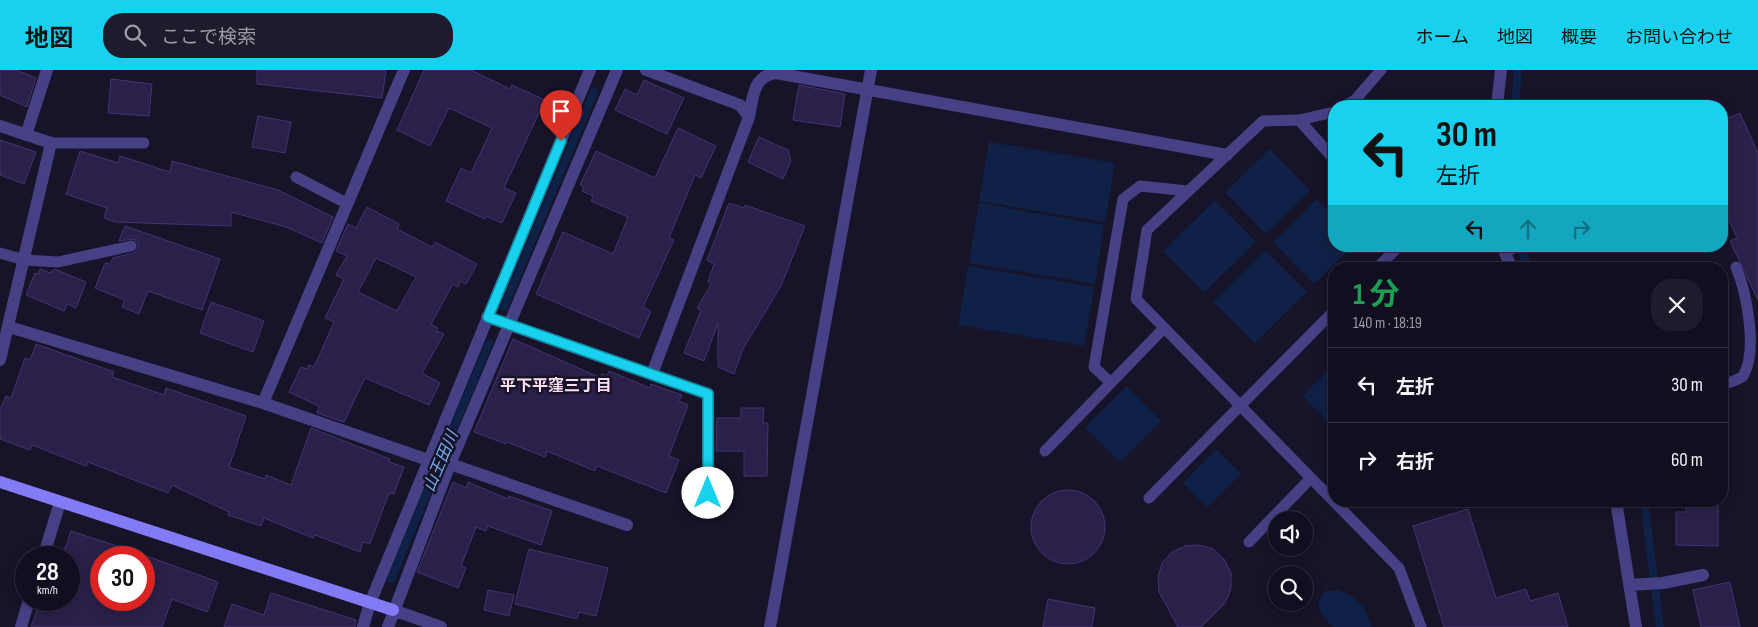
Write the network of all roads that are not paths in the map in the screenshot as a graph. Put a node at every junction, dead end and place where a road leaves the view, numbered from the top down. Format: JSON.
{"nodes":[{"id":1,"x":47,"y":70,"type":"edge"},
{"id":2,"x":404,"y":70,"type":"edge"},
{"id":3,"x":590,"y":70,"type":"edge"},
{"id":4,"x":617,"y":70,"type":"edge"},
{"id":5,"x":646,"y":70,"type":"edge"},
{"id":6,"x":871,"y":70,"type":"edge"},
{"id":7,"x":1380,"y":70,"type":"edge"},
{"id":8,"x":1501,"y":70,"type":"edge"},
{"id":9,"x":868,"y":90,"type":"junction"},
{"id":10,"x":1356,"y":100,"type":"edge"},
{"id":11,"x":1497,"y":100,"type":"edge"},
{"id":12,"x":1328,"y":113,"type":"edge"},
{"id":13,"x":748,"y":117,"type":"junction"},
{"id":14,"x":1298,"y":120,"type":"junction"},
{"id":15,"x":0,"y":126,"type":"edge"},
{"id":16,"x":26,"y":135,"type":"junction"},
{"id":17,"x":51,"y":143,"type":"junction"},
{"id":18,"x":144,"y":143,"type":"dead end"},
{"id":19,"x":1328,"y":152,"type":"edge"},
{"id":20,"x":1226,"y":155,"type":"junction"},
{"id":21,"x":296,"y":177,"type":"dead end"},
{"id":22,"x":1188,"y":192,"type":"junction"},
{"id":23,"x":348,"y":204,"type":"junction"},
{"id":24,"x":131,"y":246,"type":"dead end"},
{"id":25,"x":1392,"y":252,"type":"edge"},
{"id":26,"x":0,"y":253,"type":"edge"},
{"id":27,"x":25,"y":260,"type":"junction"},
{"id":28,"x":1383,"y":262,"type":"edge"},
{"id":29,"x":1736,"y":268,"type":"dead end"},
{"id":30,"x":488,"y":317,"type":"junction"},
{"id":31,"x":1328,"y":318,"type":"edge"},
{"id":32,"x":511,"y":325,"type":"junction"},
{"id":33,"x":9,"y":326,"type":"junction"},
{"id":34,"x":1164,"y":328,"type":"junction"},
{"id":35,"x":0,"y":360,"type":"edge"},
{"id":36,"x":652,"y":374,"type":"junction"},
{"id":37,"x":1728,"y":382,"type":"edge"},
{"id":38,"x":1111,"y":383,"type":"junction"},
{"id":39,"x":263,"y":403,"type":"junction"},
{"id":40,"x":1240,"y":406,"type":"junction"},
{"id":41,"x":1044,"y":451,"type":"dead end"},
{"id":42,"x":428,"y":460,"type":"junction"},
{"id":43,"x":450,"y":464,"type":"junction"},
{"id":44,"x":1311,"y":478,"type":"junction"},
{"id":45,"x":0,"y":482,"type":"edge"},
{"id":46,"x":708,"y":493,"type":"dead end"},
{"id":47,"x":1328,"y":495,"type":"edge"},
{"id":48,"x":1149,"y":498,"type":"dead end"},
{"id":49,"x":60,"y":502,"type":"junction"},
{"id":50,"x":1339,"y":507,"type":"edge"},
{"id":51,"x":1617,"y":507,"type":"edge"},
{"id":52,"x":627,"y":525,"type":"dead end"},
{"id":53,"x":1249,"y":542,"type":"dead end"},
{"id":54,"x":47,"y":546,"type":"edge"},
{"id":55,"x":1703,"y":575,"type":"dead end"},
{"id":56,"x":1629,"y":585,"type":"junction"},
{"id":57,"x":370,"y":603,"type":"junction"},
{"id":58,"x":393,"y":610,"type":"junction"},
{"id":59,"x":26,"y":611,"type":"edge"},
{"id":60,"x":21,"y":627,"type":"edge"},
{"id":61,"x":363,"y":627,"type":"edge"},
{"id":62,"x":388,"y":627,"type":"edge"},
{"id":63,"x":440,"y":627,"type":"edge"},
{"id":64,"x":770,"y":627,"type":"edge"},
{"id":65,"x":1421,"y":627,"type":"edge"},
{"id":66,"x":1636,"y":627,"type":"edge"}],
"edges":[{"from":1,"to":16,"type":"street"},
{"from":2,"to":23,"type":"street"},
{"from":3,"to":30,"type":"street"},
{"from":4,"to":32,"type":"street"},
{"from":5,"to":13,"type":"street"},
{"from":6,"to":9,"type":"street"},
{"from":7,"to":10,"type":"lane"},
{"from":8,"to":11,"type":"street"},
{"from":9,"to":13,"type":"street"},
{"from":9,"to":20,"type":"street"},
{"from":9,"to":64,"type":"street"},
{"from":12,"to":14,"type":"lane"},
{"from":13,"to":36,"type":"street"},
{"from":14,"to":19,"type":"lane"},
{"from":14,"to":20,"type":"lane"},
{"from":15,"to":16,"type":"street"},
{"from":16,"to":17,"type":"street"},
{"from":17,"to":18,"type":"lane"},
{"from":17,"to":27,"type":"street"},
{"from":20,"to":22,"type":"lane"},
{"from":21,"to":23,"type":"lane"},
{"from":22,"to":34,"type":"lane"},
{"from":22,"to":38,"type":"lane"},
{"from":23,"to":39,"type":"street"},
{"from":24,"to":27,"type":"lane"},
{"from":25,"to":28,"type":"lane"},
{"from":26,"to":27,"type":"lane"},
{"from":27,"to":33,"type":"street"},
{"from":29,"to":37,"type":"lane"},
{"from":30,"to":32,"type":"street"},
{"from":30,"to":42,"type":"street"},
{"from":31,"to":40,"type":"lane"},
{"from":32,"to":36,"type":"street"},
{"from":32,"to":43,"type":"street"},
{"from":33,"to":35,"type":"street"},
{"from":33,"to":39,"type":"street"},
{"from":34,"to":38,"type":"lane"},
{"from":34,"to":40,"type":"lane"},
{"from":36,"to":46,"type":"street"},
{"from":38,"to":41,"type":"lane"},
{"from":39,"to":42,"type":"street"},
{"from":40,"to":44,"type":"lane"},
{"from":40,"to":48,"type":"lane"},
{"from":42,"to":57,"type":"street"},
{"from":43,"to":52,"type":"street"},
{"from":43,"to":58,"type":"street"},
{"from":44,"to":47,"type":"lane"},
{"from":44,"to":53,"type":"lane"},
{"from":45,"to":49,"type":"street"},
{"from":49,"to":54,"type":"street"},
{"from":49,"to":57,"type":"street"},
{"from":50,"to":65,"type":"lane"},
{"from":51,"to":56,"type":"street"},
{"from":55,"to":56,"type":"street"},
{"from":56,"to":66,"type":"street"},
{"from":57,"to":58,"type":"street"},
{"from":57,"to":61,"type":"street"},
{"from":58,"to":62,"type":"street"},
{"from":58,"to":63,"type":"street"},
{"from":59,"to":60,"type":"street"}]}
